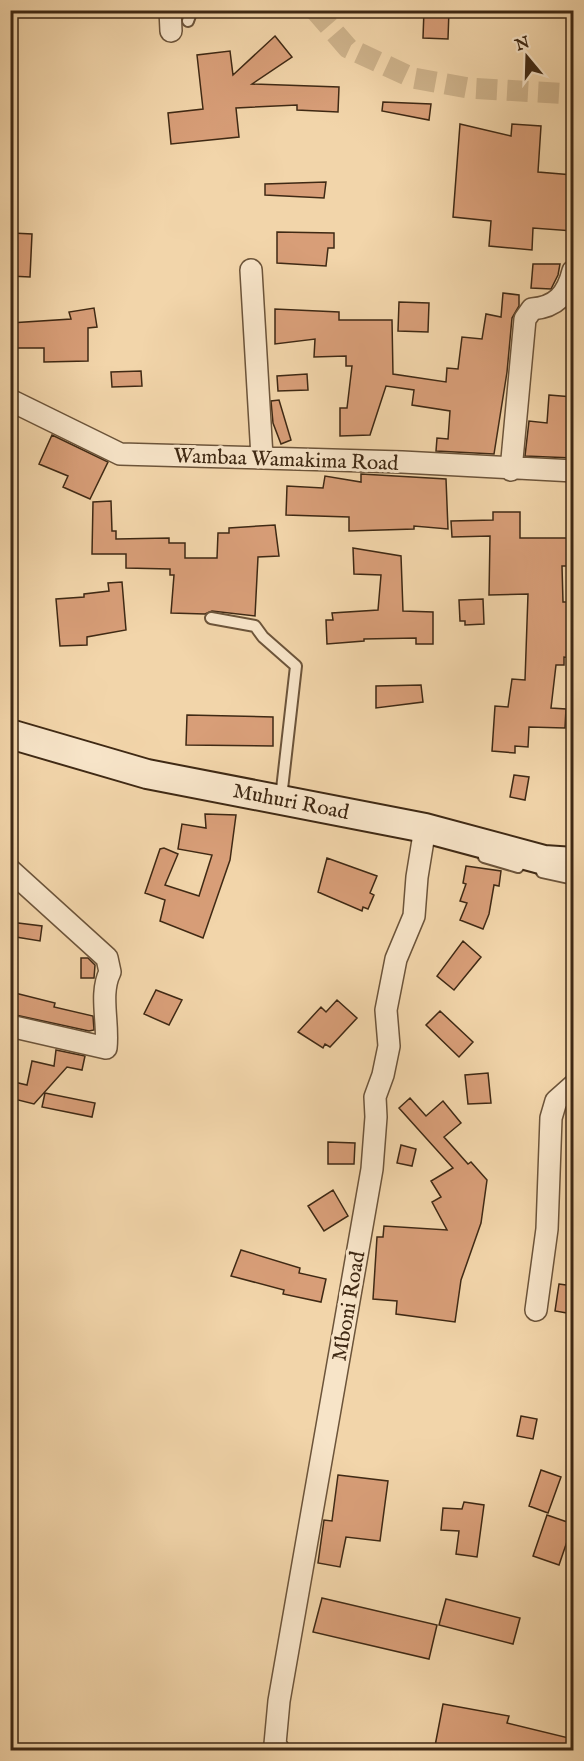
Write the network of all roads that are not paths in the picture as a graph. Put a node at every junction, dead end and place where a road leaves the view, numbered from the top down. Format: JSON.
{"nodes":[{"id":1,"x":251,"y":270,"type":"dead end"},
{"id":2,"x":573,"y":271,"type":"edge"},
{"id":3,"x":10,"y":400,"type":"edge"},
{"id":4,"x":262,"y":457,"type":"junction"},
{"id":5,"x":511,"y":470,"type":"junction"},
{"id":6,"x":573,"y":471,"type":"edge"},
{"id":7,"x":211,"y":618,"type":"dead end"},
{"id":8,"x":10,"y":734,"type":"edge"},
{"id":9,"x":281,"y":799,"type":"junction"},
{"id":10,"x":427,"y":838,"type":"junction"},
{"id":11,"x":475,"y":854,"type":"dead end"},
{"id":12,"x":573,"y":862,"type":"edge"},
{"id":13,"x":10,"y":870,"type":"edge"},
{"id":14,"x":573,"y":879,"type":"edge"},
{"id":15,"x":10,"y":1026,"type":"edge"},
{"id":16,"x":573,"y":1085,"type":"edge"},
{"id":17,"x":536,"y":1310,"type":"dead end"},
{"id":18,"x":279,"y":1750,"type":"edge"}],
"edges":[{"from":1,"to":4,"type":"street"},
{"from":2,"to":5,"type":"street"},
{"from":3,"to":4,"type":"street","name":"Wambaa Wamakima Road"},
{"from":4,"to":5,"type":"street","name":"Wambaa Wamakima Road"},
{"from":5,"to":6,"type":"street","name":"Wambaa Wamakima Road"},
{"from":7,"to":9,"type":"lane"},
{"from":8,"to":9,"type":"main road","name":"Muhuri Road"},
{"from":9,"to":10,"type":"main road","name":"Muhuri Road"},
{"from":10,"to":12,"type":"main road","name":"Muhuri Road"},
{"from":10,"to":18,"type":"street","name":"Mboni Road"},
{"from":11,"to":14,"type":"lane"},
{"from":13,"to":15,"type":"street"},
{"from":16,"to":17,"type":"street"}]}
